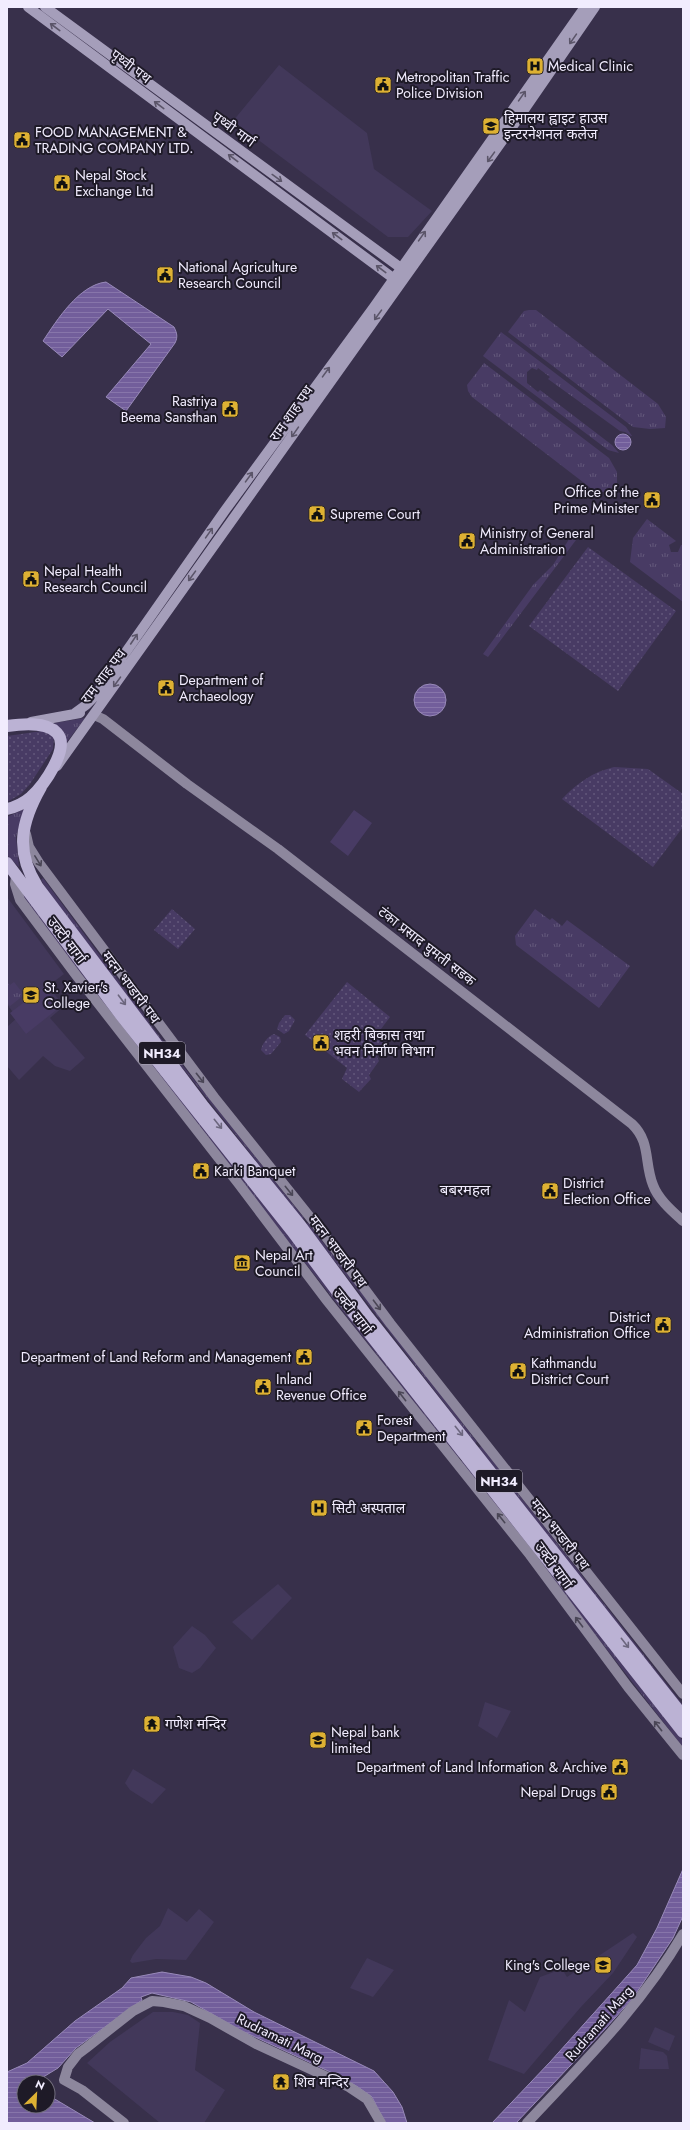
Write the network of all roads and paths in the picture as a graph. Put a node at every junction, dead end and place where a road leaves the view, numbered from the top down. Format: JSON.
{"nodes":[{"id":1,"x":28,"y":7,"type":"edge"},
{"id":2,"x":46,"y":7,"type":"edge"},
{"id":3,"x":584,"y":7,"type":"edge"},
{"id":4,"x":595,"y":7,"type":"edge"},
{"id":5,"x":193,"y":123,"type":"junction"},
{"id":6,"x":220,"y":142,"type":"junction"},
{"id":7,"x":404,"y":271,"type":"junction"},
{"id":8,"x":397,"y":281,"type":"junction"},
{"id":9,"x":75,"y":712,"type":"junction"},
{"id":10,"x":94,"y":715,"type":"junction"},
{"id":11,"x":29,"y":723,"type":"junction"},
{"id":12,"x":87,"y":725,"type":"junction"},
{"id":13,"x":7,"y":726,"type":"edge"},
{"id":14,"x":112,"y":727,"type":"junction"},
{"id":15,"x":43,"y":784,"type":"junction"},
{"id":16,"x":7,"y":809,"type":"edge"},
{"id":17,"x":25,"y":826,"type":"junction"},
{"id":18,"x":7,"y":863,"type":"edge"},
{"id":19,"x":16,"y":876,"type":"junction"},
{"id":20,"x":683,"y":1221,"type":"edge"},
{"id":21,"x":683,"y":1694,"type":"edge"},
{"id":22,"x":683,"y":1716,"type":"edge"},
{"id":23,"x":683,"y":1732,"type":"edge"},
{"id":24,"x":683,"y":1755,"type":"edge"},
{"id":25,"x":683,"y":1934,"type":"edge"},
{"id":26,"x":124,"y":2123,"type":"edge"},
{"id":27,"x":381,"y":2123,"type":"edge"},
{"id":28,"x":526,"y":2123,"type":"edge"}],
"edges":[{"from":5,"to":1,"type":"main road","name":"पृथ्वी पथ","one_way":true},
{"from":2,"to":5,"type":"main road","name":"पृथ्वी मार्ग"},
{"from":7,"to":3,"type":"main road","name":"राम शाह पथ","one_way":true},
{"from":4,"to":7,"type":"main road","name":"राम शाह पथ","one_way":true},
{"from":5,"to":6,"type":"main road","name":"पृथ्वी मार्ग"},
{"from":6,"to":7,"type":"main road","name":"पृथ्वी मार्ग","one_way":true},
{"from":8,"to":6,"type":"main road","name":"पृथ्वी मार्ग","one_way":true},
{"from":7,"to":8,"type":"main road","name":"राम शाह पथ"},
{"from":9,"to":8,"type":"main road","name":"राम शाह पथ","one_way":true},
{"from":8,"to":10,"type":"main road","name":"राम शाह पथ","one_way":true},
{"from":9,"to":10,"type":"main road","name":"राम शाह पथ"},
{"from":9,"to":11,"type":"main road"},
{"from":10,"to":12,"type":"main road"},
{"from":10,"to":14,"type":"street","name":"टंका प्रसाद घुमती सडक"},
{"from":11,"to":13,"type":"highway"},
{"from":11,"to":15,"type":"highway","name":"मदन भण्डारी पथ"},
{"from":12,"to":14,"type":"street"},
{"from":12,"to":15,"type":"main road"},
{"from":14,"to":20,"type":"street","name":"टंका प्रसाद घुमती सडक"},
{"from":15,"to":16,"type":"highway"},
{"from":15,"to":17,"type":"highway","name":"मदन भण्डारी पथ"},
{"from":17,"to":21,"type":"street","one_way":true},
{"from":17,"to":22,"type":"highway","name":"मदन भण्डारी पथ","number":"NH34","one_way":true},
{"from":18,"to":19,"type":"highway","name":"मदन भण्डारी पथ"},
{"from":19,"to":23,"type":"highway","name":"मदन भण्डारी पथ","number":"NH34"},
{"from":24,"to":19,"type":"street","name":"उक्टी मार्गा","one_way":true},
{"from":25,"to":28,"type":"street","name":"Rudramati Marg"},
{"from":26,"to":27,"type":"street","name":"Rudramati Marg"}]}
